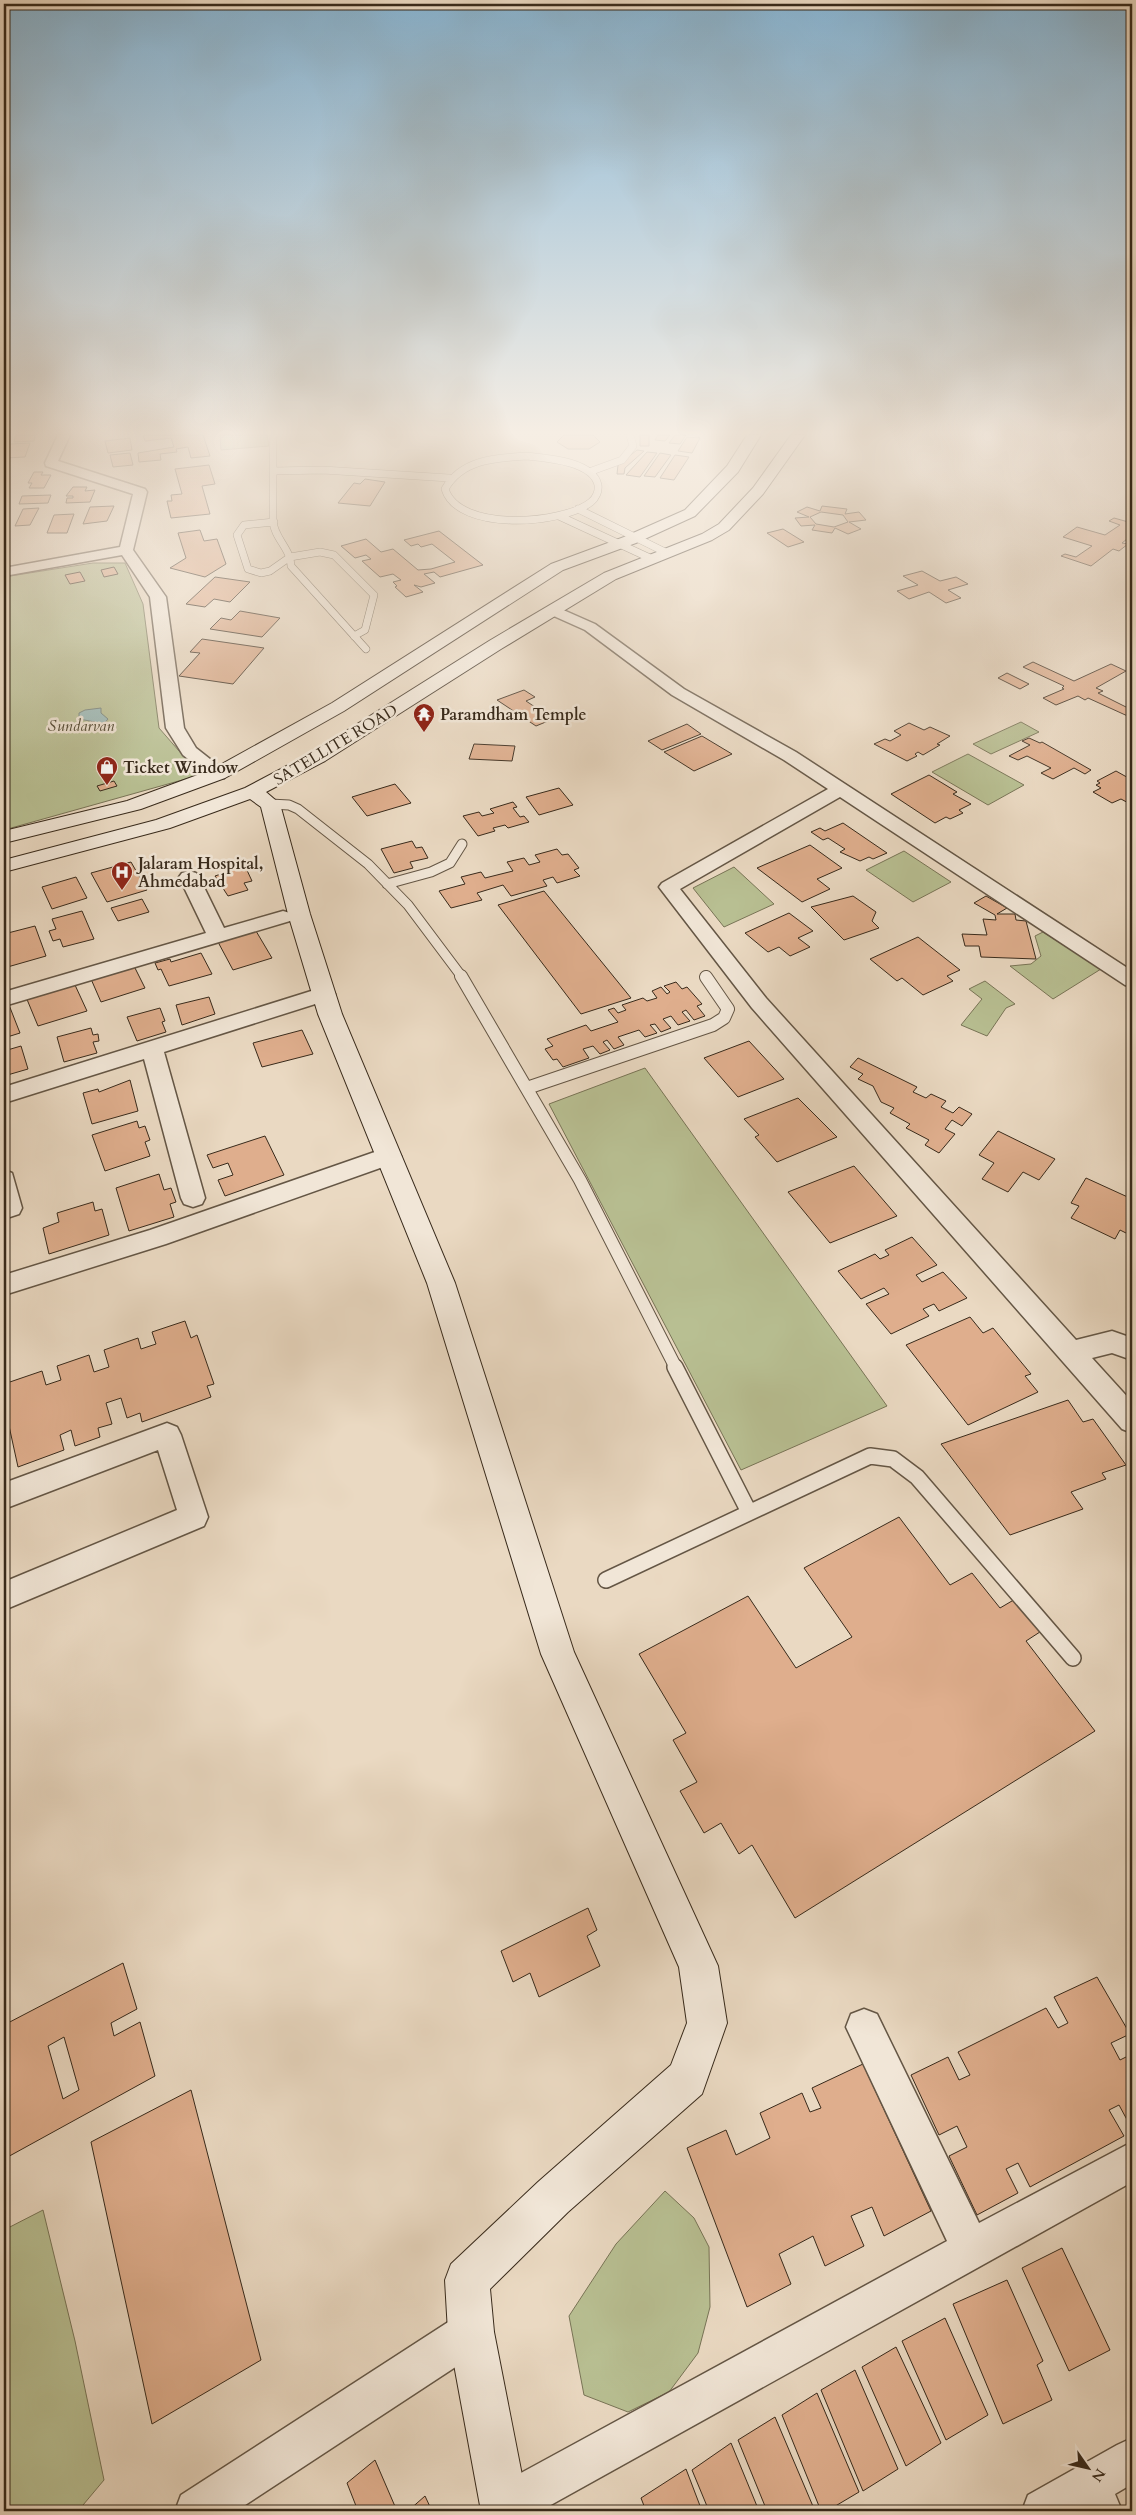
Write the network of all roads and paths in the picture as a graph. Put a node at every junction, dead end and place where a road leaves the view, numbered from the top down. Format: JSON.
{"nodes":[{"id":1,"x":113,"y":552,"type":"edge"},
{"id":2,"x":128,"y":552,"type":"edge"},
{"id":3,"x":242,"y":552,"type":"edge"},
{"id":4,"x":287,"y":552,"type":"edge"},
{"id":5,"x":318,"y":552,"type":"edge"},
{"id":6,"x":322,"y":552,"type":"edge"},
{"id":7,"x":596,"y":552,"type":"edge"},
{"id":8,"x":651,"y":552,"type":"edge"},
{"id":9,"x":651,"y":552,"type":"edge"},
{"id":10,"x":668,"y":552,"type":"edge"},
{"id":11,"x":659,"y":556,"type":"junction"},
{"id":12,"x":290,"y":557,"type":"junction"},
{"id":13,"x":4,"y":572,"type":"edge"},
{"id":14,"x":552,"y":610,"type":"junction"},
{"id":15,"x":354,"y":636,"type":"junction"},
{"id":16,"x":366,"y":649,"type":"dead end"},
{"id":17,"x":218,"y":774,"type":"junction"},
{"id":18,"x":840,"y":789,"type":"junction"},
{"id":19,"x":261,"y":798,"type":"junction"},
{"id":20,"x":4,"y":837,"type":"edge"},
{"id":21,"x":462,"y":844,"type":"dead end"},
{"id":22,"x":4,"y":866,"type":"edge"},
{"id":23,"x":189,"y":877,"type":"dead end"},
{"id":24,"x":387,"y":884,"type":"junction"},
{"id":25,"x":283,"y":917,"type":"dead end"},
{"id":26,"x":218,"y":936,"type":"junction"},
{"id":27,"x":706,"y":976,"type":"dead end"},
{"id":28,"x":1132,"y":980,"type":"edge"},
{"id":29,"x":324,"y":994,"type":"junction"},
{"id":30,"x":4,"y":999,"type":"edge"},
{"id":31,"x":152,"y":1048,"type":"junction"},
{"id":32,"x":526,"y":1088,"type":"junction"},
{"id":33,"x":4,"y":1095,"type":"edge"},
{"id":34,"x":389,"y":1156,"type":"junction"},
{"id":35,"x":4,"y":1179,"type":"edge"},
{"id":36,"x":194,"y":1198,"type":"dead end"},
{"id":37,"x":10,"y":1208,"type":"dead end"},
{"id":38,"x":4,"y":1285,"type":"edge"},
{"id":39,"x":1132,"y":1348,"type":"edge"},
{"id":40,"x":1071,"y":1352,"type":"junction"},
{"id":41,"x":1132,"y":1421,"type":"edge"},
{"id":42,"x":4,"y":1496,"type":"edge"},
{"id":43,"x":749,"y":1512,"type":"junction"},
{"id":44,"x":606,"y":1580,"type":"dead end"},
{"id":45,"x":4,"y":1596,"type":"edge"},
{"id":46,"x":1072,"y":1658,"type":"dead end"},
{"id":47,"x":864,"y":2027,"type":"dead end"},
{"id":48,"x":1132,"y":2161,"type":"edge"},
{"id":49,"x":970,"y":2249,"type":"junction"},
{"id":50,"x":472,"y":2332,"type":"junction"},
{"id":51,"x":1132,"y":2460,"type":"edge"},
{"id":52,"x":1094,"y":2499,"type":"edge"},
{"id":53,"x":505,"y":2509,"type":"edge"},
{"id":54,"x":197,"y":2511,"type":"edge"},
{"id":55,"x":1044,"y":2511,"type":"edge"}],
"edges":[{"from":1,"to":13,"type":"street"},
{"from":2,"to":17,"type":"street"},
{"from":3,"to":12,"type":"lane"},
{"from":4,"to":12,"type":"lane"},
{"from":5,"to":12,"type":"lane"},
{"from":6,"to":15,"type":"lane"},
{"from":7,"to":17,"type":"main road","name":"SATELLITE ROAD"},
{"from":8,"to":11,"type":"lane"},
{"from":9,"to":11,"type":"lane"},
{"from":10,"to":11,"type":"main road","name":"SATELLITE ROAD"},
{"from":11,"to":14,"type":"main road","name":"SATELLITE ROAD"},
{"from":12,"to":15,"type":"lane"},
{"from":14,"to":18,"type":"street"},
{"from":14,"to":19,"type":"main road","name":"SATELLITE ROAD"},
{"from":15,"to":16,"type":"lane"},
{"from":17,"to":20,"type":"main road","name":"SATELLITE ROAD"},
{"from":18,"to":28,"type":"street"},
{"from":18,"to":40,"type":"street"},
{"from":19,"to":22,"type":"main road","name":"SATELLITE ROAD"},
{"from":19,"to":24,"type":"lane"},
{"from":19,"to":29,"type":"main road"},
{"from":21,"to":24,"type":"lane"},
{"from":23,"to":26,"type":"street"},
{"from":24,"to":32,"type":"lane"},
{"from":25,"to":26,"type":"street"},
{"from":26,"to":30,"type":"street"},
{"from":27,"to":32,"type":"lane"},
{"from":29,"to":31,"type":"street"},
{"from":29,"to":34,"type":"main road"},
{"from":31,"to":33,"type":"street"},
{"from":31,"to":36,"type":"street"},
{"from":32,"to":43,"type":"lane"},
{"from":34,"to":38,"type":"street"},
{"from":34,"to":50,"type":"main road"},
{"from":35,"to":37,"type":"street"},
{"from":39,"to":40,"type":"street"},
{"from":40,"to":41,"type":"street"},
{"from":42,"to":45,"type":"street"},
{"from":43,"to":44,"type":"lane"},
{"from":43,"to":46,"type":"lane"},
{"from":47,"to":49,"type":"street"},
{"from":48,"to":49,"type":"street"},
{"from":49,"to":53,"type":"street"},
{"from":50,"to":53,"type":"main road"},
{"from":50,"to":54,"type":"street"},
{"from":51,"to":52,"type":"street"},
{"from":52,"to":55,"type":"street"}]}
